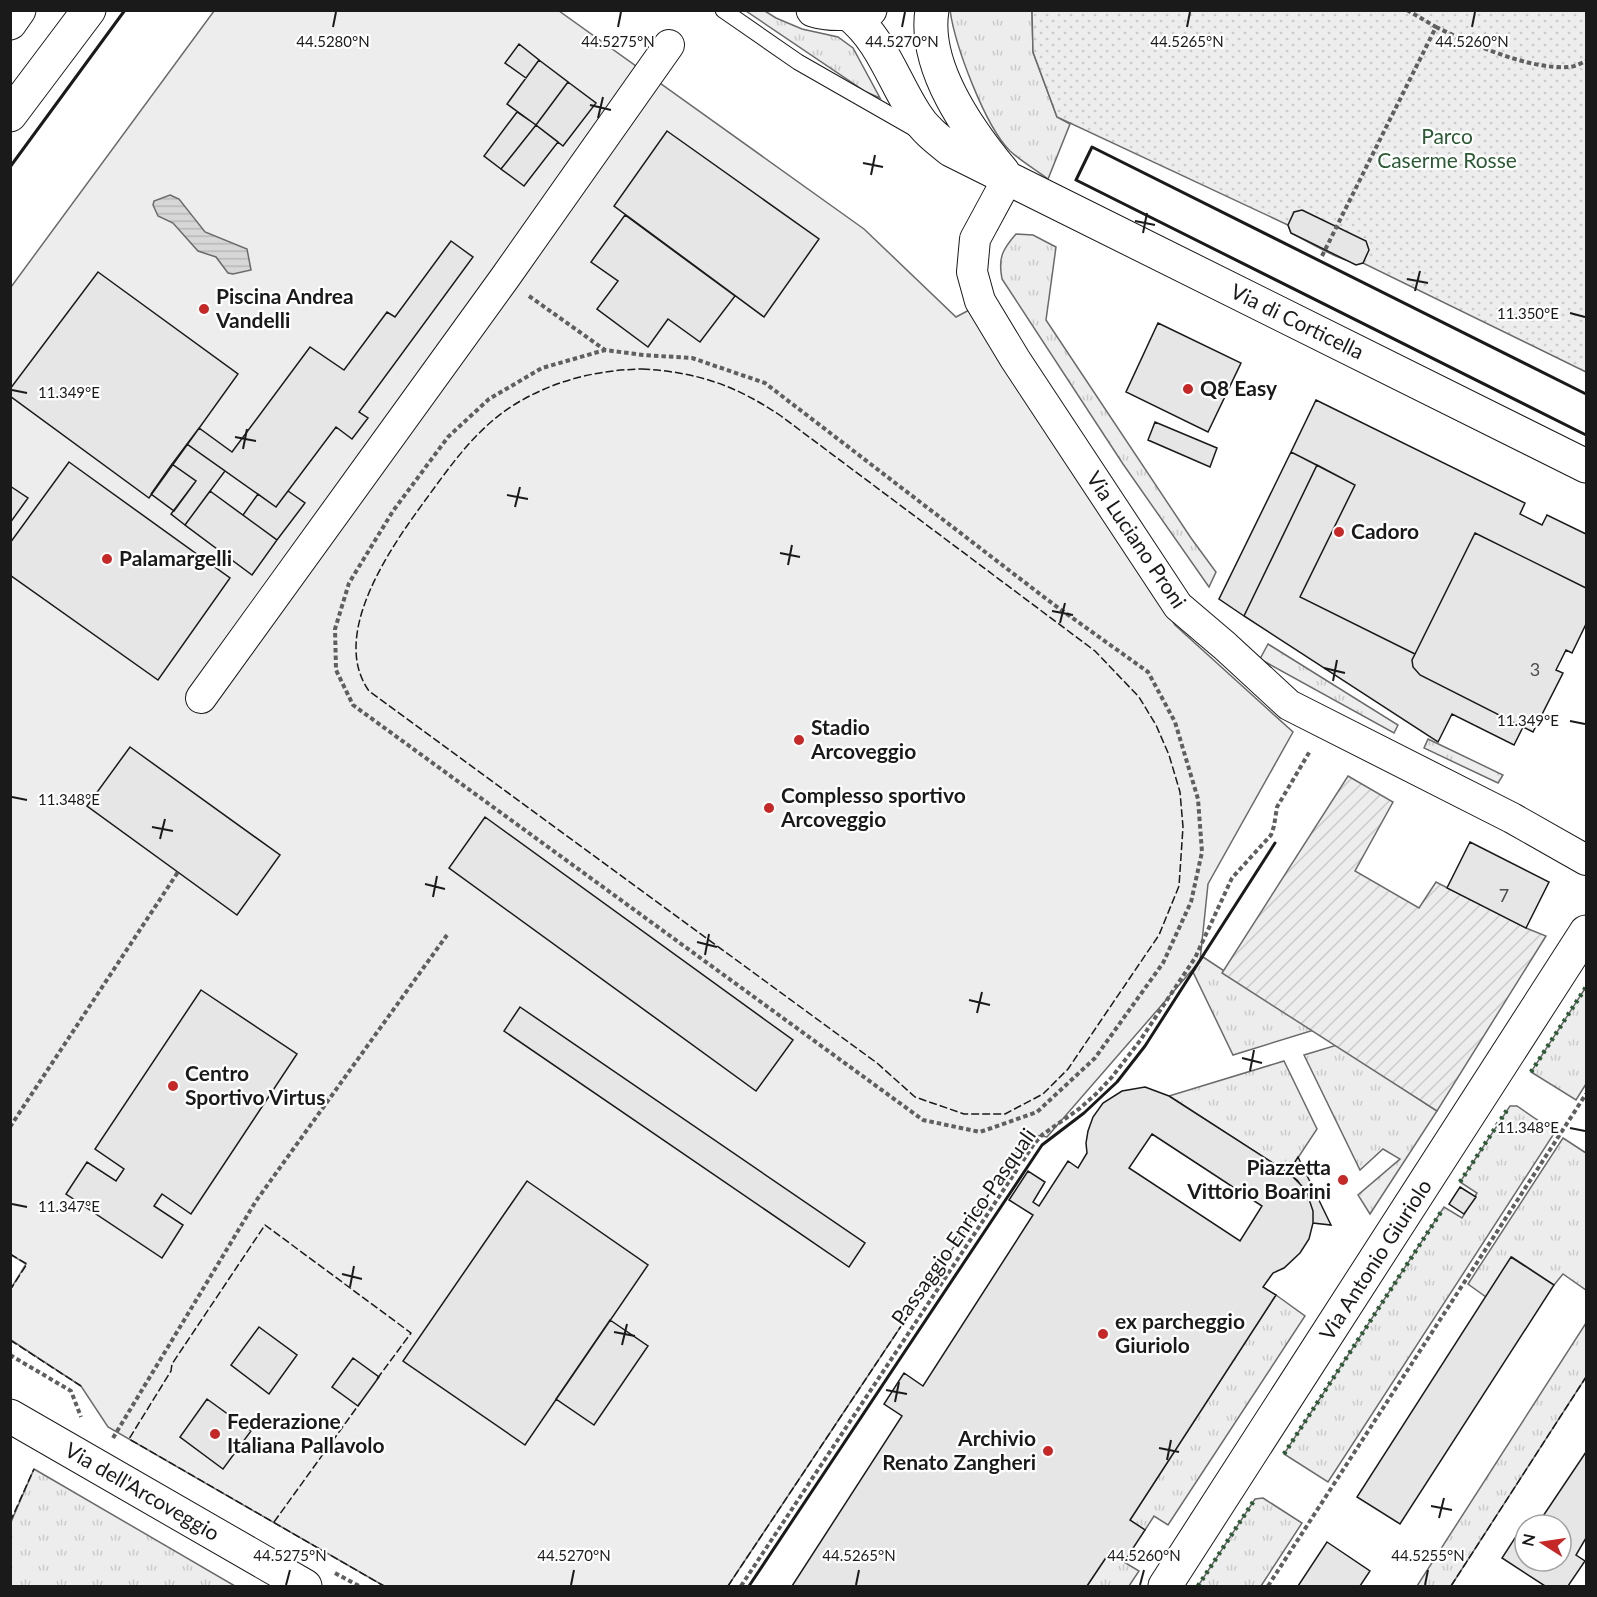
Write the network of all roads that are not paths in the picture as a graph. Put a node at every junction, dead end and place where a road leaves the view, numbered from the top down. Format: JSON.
{"nodes":[{"id":1,"x":19,"y":10,"type":"edge"},
{"id":2,"x":89,"y":10,"type":"edge"},
{"id":3,"x":723,"y":10,"type":"edge"},
{"id":4,"x":813,"y":10,"type":"edge"},
{"id":5,"x":932,"y":10,"type":"edge"},
{"id":6,"x":861,"y":12,"type":"edge"},
{"id":7,"x":10,"y":23,"type":"edge"},
{"id":8,"x":669,"y":45,"type":"dead end"},
{"id":9,"x":10,"y":115,"type":"edge"},
{"id":10,"x":951,"y":150,"type":"junction"},
{"id":11,"x":1008,"y":178,"type":"junction"},
{"id":12,"x":1587,"y":466,"type":"edge"},
{"id":13,"x":201,"y":698,"type":"dead end"},
{"id":14,"x":1587,"y":860,"type":"edge"},
{"id":15,"x":1587,"y":932,"type":"edge"},
{"id":16,"x":10,"y":1416,"type":"edge"},
{"id":17,"x":305,"y":1587,"type":"edge"},
{"id":18,"x":1165,"y":1587,"type":"edge"}],
"edges":[{"from":1,"to":7,"type":"main road"},
{"from":2,"to":9,"type":"main road"},
{"from":3,"to":10,"type":"lane"},
{"from":4,"to":6,"type":"main road"},
{"from":5,"to":11,"type":"main road","name":"Via di Corticella"},
{"from":6,"to":10,"type":"main road","name":"Via di Corticella"},
{"from":8,"to":13,"type":"street"},
{"from":10,"to":11,"type":"main road","name":"Via di Corticella"},
{"from":11,"to":12,"type":"main road","name":"Via di Corticella"},
{"from":11,"to":14,"type":"street","name":"Via Luciano Proni"},
{"from":15,"to":18,"type":"main road","name":"Via Antonio Giuriolo"},
{"from":16,"to":17,"type":"main road","name":"Via dell'Arcoveggio"}]}
